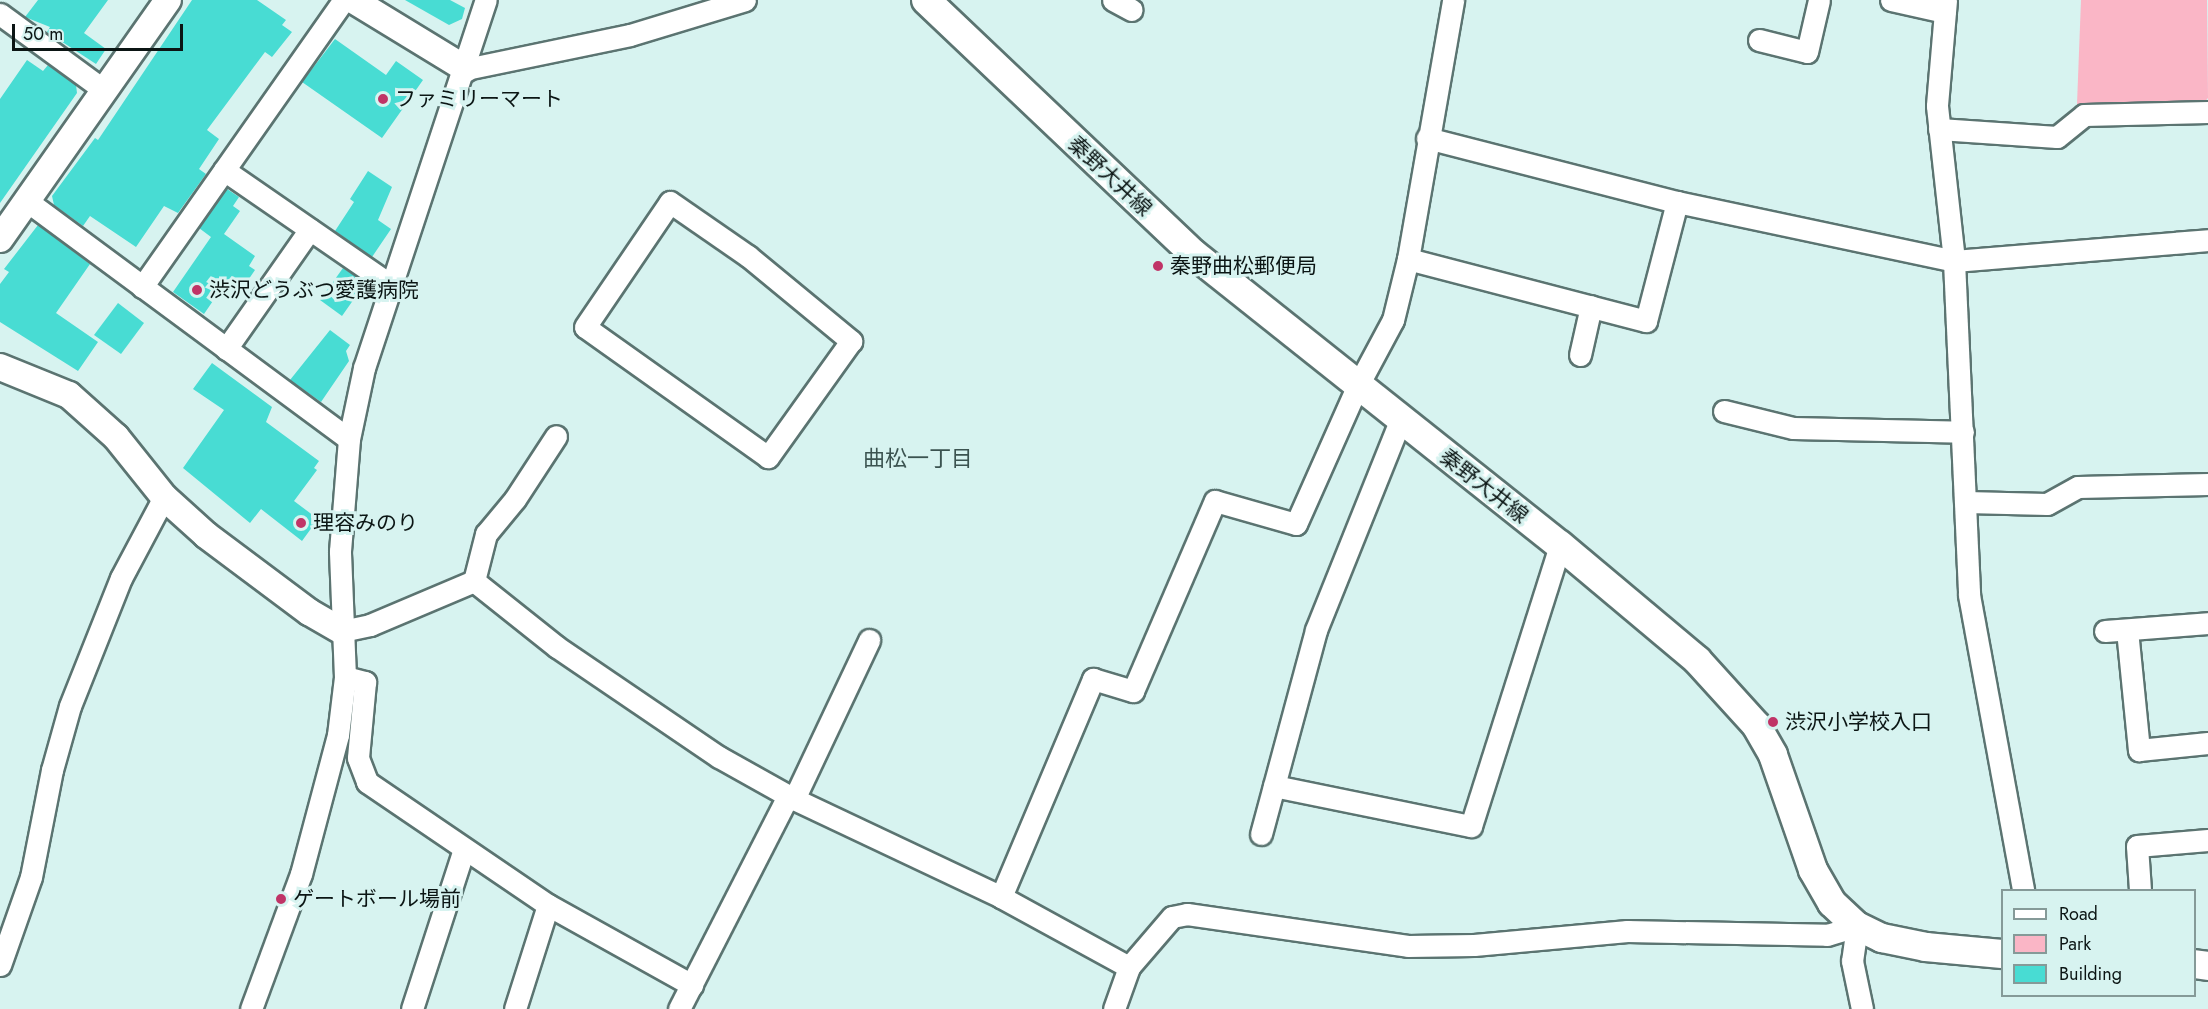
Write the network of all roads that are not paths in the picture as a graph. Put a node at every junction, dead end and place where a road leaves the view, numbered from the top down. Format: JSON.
{"nodes":[{"id":1,"x":168,"y":0,"type":"edge"},
{"id":2,"x":344,"y":0,"type":"edge"},
{"id":3,"x":353,"y":0,"type":"edge"},
{"id":4,"x":486,"y":0,"type":"edge"},
{"id":5,"x":745,"y":0,"type":"edge"},
{"id":6,"x":926,"y":0,"type":"edge"},
{"id":7,"x":1113,"y":0,"type":"edge"},
{"id":8,"x":1453,"y":0,"type":"edge"},
{"id":9,"x":1819,"y":0,"type":"edge"},
{"id":10,"x":1891,"y":0,"type":"edge"},
{"id":11,"x":1946,"y":6,"type":"edge"},
{"id":12,"x":1132,"y":10,"type":"dead end"},
{"id":13,"x":0,"y":14,"type":"edge"},
{"id":14,"x":1759,"y":40,"type":"dead end"},
{"id":15,"x":466,"y":69,"type":"junction"},
{"id":16,"x":104,"y":90,"type":"junction"},
{"id":17,"x":2208,"y":112,"type":"edge"},
{"id":18,"x":1939,"y":129,"type":"junction"},
{"id":19,"x":1427,"y":138,"type":"junction"},
{"id":20,"x":224,"y":170,"type":"junction"},
{"id":21,"x":27,"y":201,"type":"junction"},
{"id":22,"x":670,"y":202,"type":"joint"},
{"id":23,"x":1677,"y":202,"type":"junction"},
{"id":24,"x":310,"y":229,"type":"junction"},
{"id":25,"x":2,"y":232,"type":"edge"},
{"id":26,"x":2208,"y":240,"type":"edge"},
{"id":27,"x":1408,"y":259,"type":"junction"},
{"id":28,"x":1954,"y":261,"type":"junction"},
{"id":29,"x":392,"y":285,"type":"junction"},
{"id":30,"x":142,"y":287,"type":"junction"},
{"id":31,"x":1592,"y":306,"type":"junction"},
{"id":32,"x":226,"y":349,"type":"junction"},
{"id":33,"x":1580,"y":355,"type":"dead end"},
{"id":34,"x":0,"y":367,"type":"edge"},
{"id":35,"x":1357,"y":387,"type":"junction"},
{"id":36,"x":1724,"y":411,"type":"dead end"},
{"id":37,"x":1400,"y":421,"type":"junction"},
{"id":38,"x":1963,"y":432,"type":"junction"},
{"id":39,"x":555,"y":436,"type":"dead end"},
{"id":40,"x":349,"y":439,"type":"junction"},
{"id":41,"x":2208,"y":484,"type":"edge"},
{"id":42,"x":164,"y":496,"type":"junction"},
{"id":43,"x":1966,"y":502,"type":"junction"},
{"id":44,"x":1560,"y":545,"type":"junction"},
{"id":45,"x":474,"y":581,"type":"junction"},
{"id":46,"x":2208,"y":623,"type":"edge"},
{"id":47,"x":2127,"y":630,"type":"junction"},
{"id":48,"x":342,"y":631,"type":"junction"},
{"id":49,"x":2105,"y":631,"type":"dead end"},
{"id":50,"x":869,"y":640,"type":"dead end"},
{"id":51,"x":345,"y":677,"type":"junction"},
{"id":52,"x":2208,"y":743,"type":"edge"},
{"id":53,"x":1274,"y":786,"type":"junction"},
{"id":54,"x":791,"y":797,"type":"junction"},
{"id":55,"x":1261,"y":834,"type":"dead end"},
{"id":56,"x":2208,"y":840,"type":"edge"},
{"id":57,"x":464,"y":849,"type":"junction"},
{"id":58,"x":2023,"y":889,"type":"edge"},
{"id":59,"x":2140,"y":889,"type":"edge"},
{"id":60,"x":1001,"y":897,"type":"junction"},
{"id":61,"x":548,"y":905,"type":"junction"},
{"id":62,"x":1857,"y":926,"type":"junction"},
{"id":63,"x":2001,"y":954,"type":"edge"},
{"id":64,"x":0,"y":966,"type":"edge"},
{"id":65,"x":1129,"y":967,"type":"junction"},
{"id":66,"x":692,"y":985,"type":"junction"},
{"id":67,"x":251,"y":1009,"type":"edge"},
{"id":68,"x":412,"y":1009,"type":"edge"},
{"id":69,"x":515,"y":1009,"type":"edge"},
{"id":70,"x":679,"y":1009,"type":"edge"},
{"id":71,"x":1114,"y":1009,"type":"edge"},
{"id":72,"x":1862,"y":1009,"type":"edge"}],
"edges":[{"from":1,"to":16,"type":"street"},
{"from":2,"to":20,"type":"street"},
{"from":3,"to":15,"type":"street"},
{"from":4,"to":15,"type":"street"},
{"from":5,"to":15,"type":"street"},
{"from":6,"to":35,"type":"main road","name":"秦野大井線"},
{"from":7,"to":12,"type":"street"},
{"from":8,"to":19,"type":"street"},
{"from":9,"to":14,"type":"street"},
{"from":10,"to":11,"type":"street"},
{"from":11,"to":18,"type":"street"},
{"from":13,"to":16,"type":"street"},
{"from":15,"to":29,"type":"street"},
{"from":16,"to":21,"type":"street"},
{"from":17,"to":18,"type":"street"},
{"from":18,"to":28,"type":"street"},
{"from":19,"to":23,"type":"street"},
{"from":19,"to":27,"type":"street"},
{"from":20,"to":24,"type":"street"},
{"from":20,"to":30,"type":"street"},
{"from":21,"to":25,"type":"street"},
{"from":21,"to":30,"type":"street"},
{"from":22,"to":22,"type":"street"},
{"from":23,"to":28,"type":"street"},
{"from":23,"to":31,"type":"street"},
{"from":24,"to":29,"type":"street"},
{"from":24,"to":32,"type":"street"},
{"from":26,"to":28,"type":"street"},
{"from":27,"to":31,"type":"street"},
{"from":27,"to":35,"type":"street"},
{"from":28,"to":38,"type":"street"},
{"from":29,"to":40,"type":"street"},
{"from":30,"to":32,"type":"street"},
{"from":31,"to":33,"type":"street"},
{"from":32,"to":40,"type":"street"},
{"from":34,"to":42,"type":"street"},
{"from":35,"to":37,"type":"main road","name":"秦野大井線"},
{"from":35,"to":60,"type":"street"},
{"from":36,"to":38,"type":"street"},
{"from":37,"to":44,"type":"main road","name":"秦野大井線"},
{"from":37,"to":53,"type":"street"},
{"from":38,"to":43,"type":"street"},
{"from":39,"to":45,"type":"street"},
{"from":40,"to":48,"type":"street"},
{"from":41,"to":43,"type":"street"},
{"from":42,"to":48,"type":"street"},
{"from":42,"to":64,"type":"street"},
{"from":43,"to":58,"type":"street"},
{"from":44,"to":53,"type":"street"},
{"from":44,"to":62,"type":"main road","name":"秦野大井線"},
{"from":45,"to":48,"type":"street"},
{"from":45,"to":54,"type":"street"},
{"from":46,"to":47,"type":"street"},
{"from":47,"to":49,"type":"street"},
{"from":47,"to":52,"type":"street"},
{"from":48,"to":51,"type":"street"},
{"from":50,"to":54,"type":"street"},
{"from":51,"to":57,"type":"street"},
{"from":51,"to":67,"type":"street"},
{"from":53,"to":55,"type":"street"},
{"from":54,"to":60,"type":"street"},
{"from":54,"to":66,"type":"street"},
{"from":56,"to":59,"type":"street"},
{"from":57,"to":61,"type":"street"},
{"from":57,"to":68,"type":"street"},
{"from":60,"to":65,"type":"street"},
{"from":61,"to":66,"type":"street"},
{"from":61,"to":69,"type":"street"},
{"from":62,"to":63,"type":"main road","name":"秦野大井線"},
{"from":62,"to":65,"type":"street"},
{"from":62,"to":72,"type":"street"},
{"from":65,"to":71,"type":"street"},
{"from":66,"to":70,"type":"street"}]}
